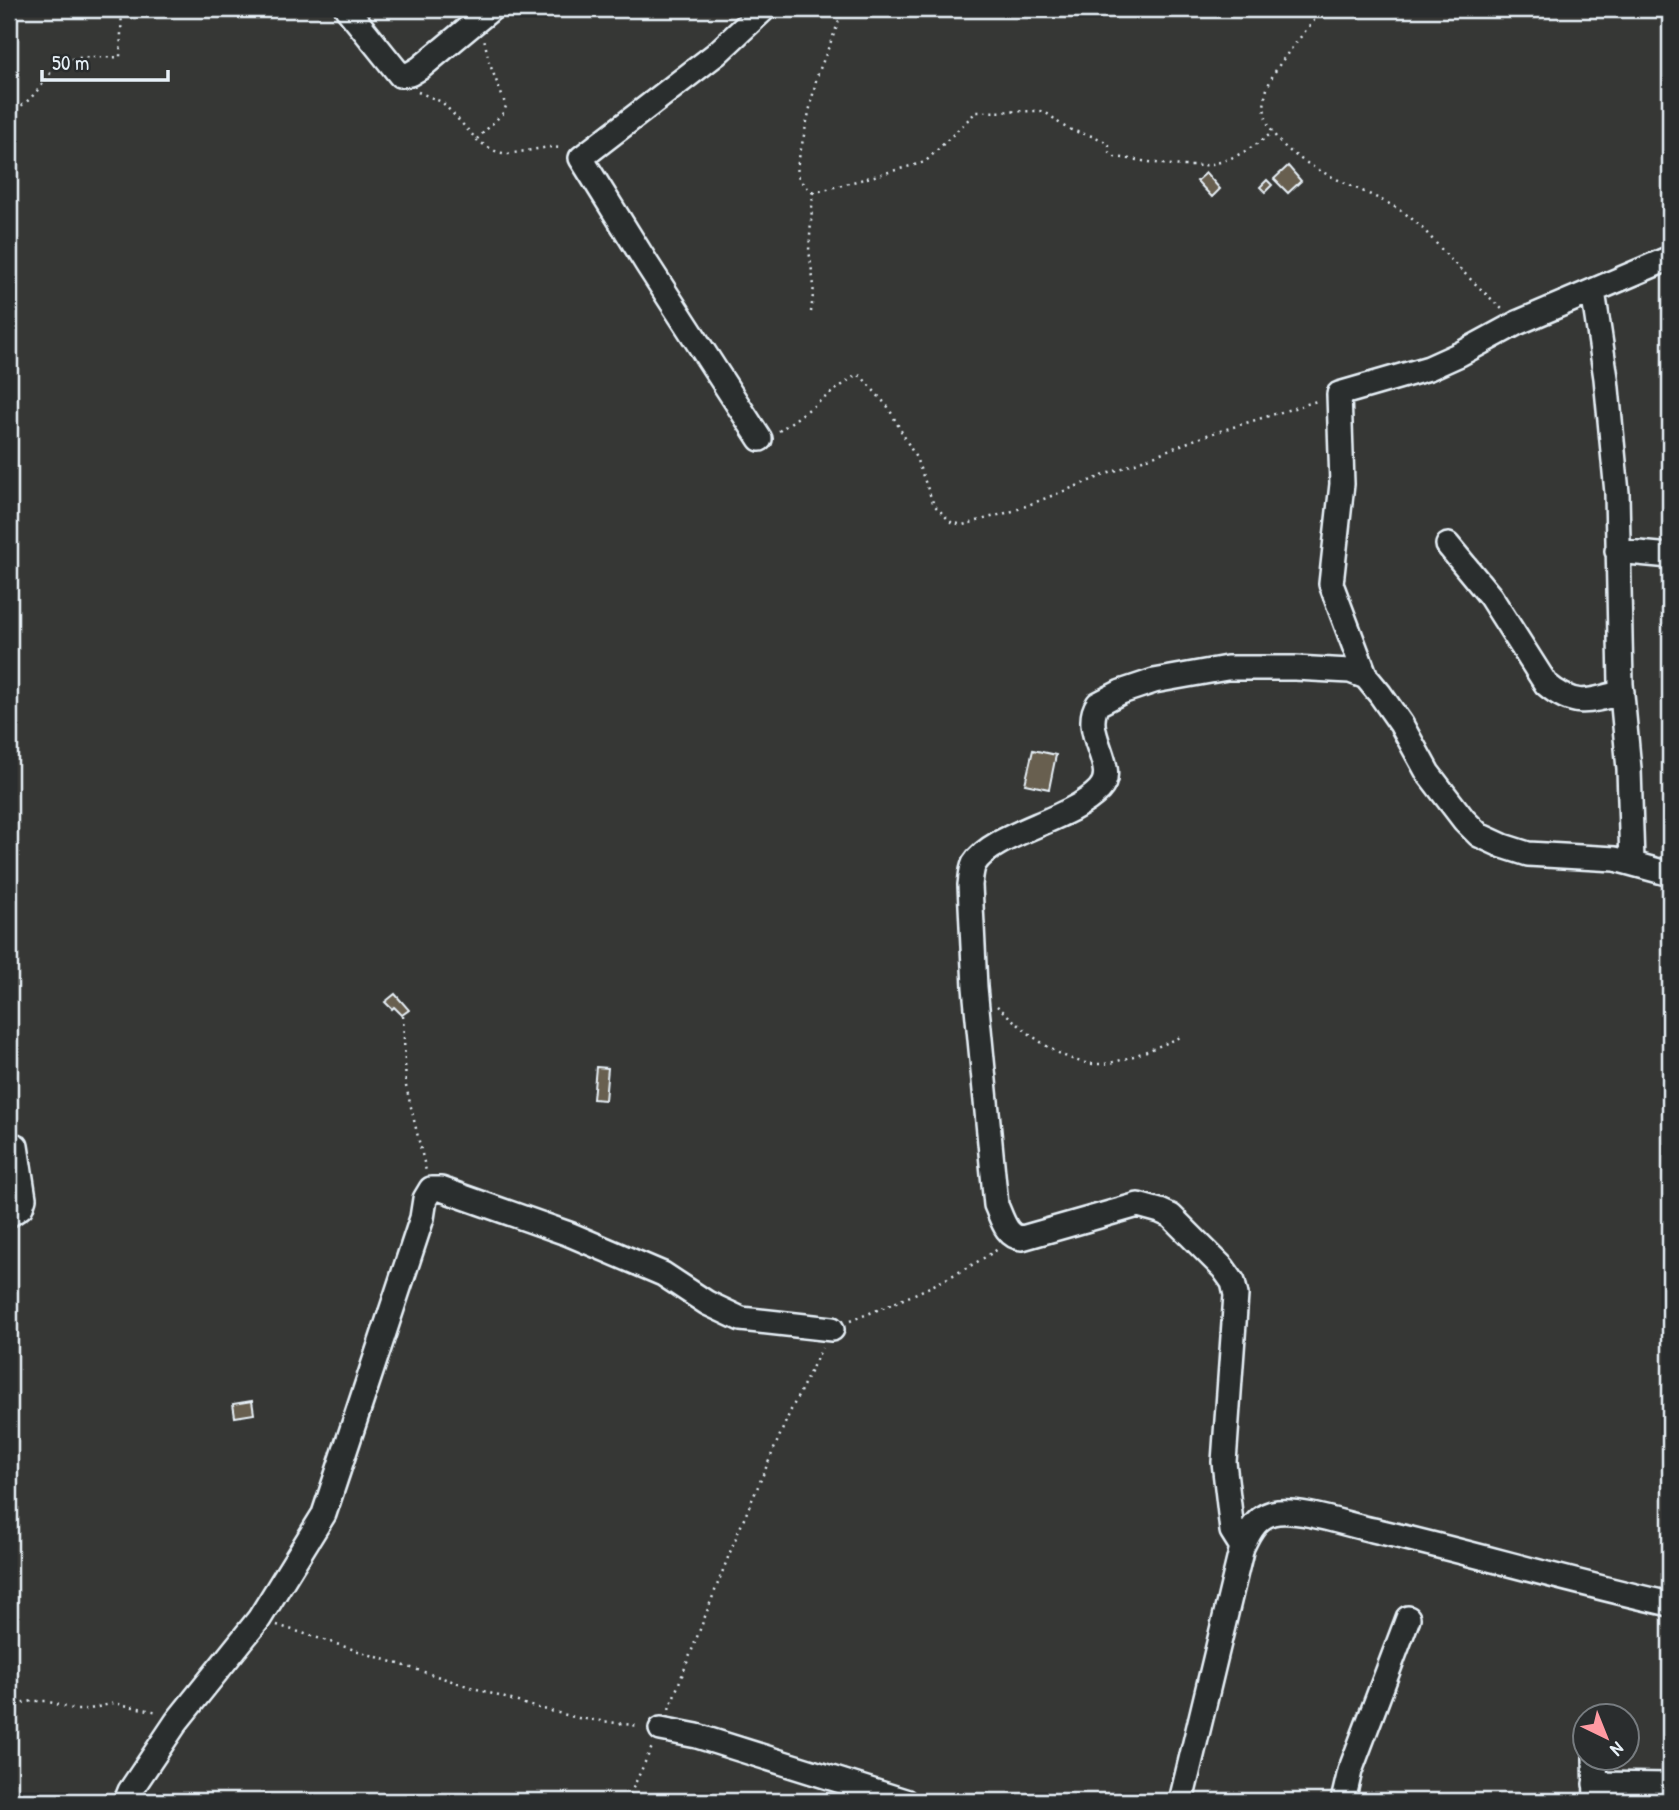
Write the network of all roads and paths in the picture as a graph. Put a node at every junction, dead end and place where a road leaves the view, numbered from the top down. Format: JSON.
{"nodes":[{"id":1,"x":122,"y":9,"type":"edge"},
{"id":2,"x":347,"y":9,"type":"edge"},
{"id":3,"x":764,"y":9,"type":"edge"},
{"id":4,"x":844,"y":9,"type":"edge"},
{"id":5,"x":1323,"y":9,"type":"edge"},
{"id":6,"x":485,"y":13,"type":"edge"},
{"id":7,"x":400,"y":75,"type":"junction"},
{"id":8,"x":9,"y":112,"type":"edge"},
{"id":9,"x":1273,"y":132,"type":"junction"},
{"id":10,"x":477,"y":139,"type":"junction"},
{"id":11,"x":581,"y":158,"type":"junction"},
{"id":12,"x":814,"y":193,"type":"junction"},
{"id":13,"x":1670,"y":258,"type":"edge"},
{"id":14,"x":1593,"y":291,"type":"junction"},
{"id":15,"x":811,"y":312,"type":"dead end"},
{"id":16,"x":1517,"y":323,"type":"junction"},
{"id":17,"x":1339,"y":394,"type":"junction"},
{"id":18,"x":760,"y":439,"type":"joint"},
{"id":19,"x":1448,"y":545,"type":"dead end"},
{"id":20,"x":1618,"y":551,"type":"junction"},
{"id":21,"x":1670,"y":555,"type":"edge"},
{"id":22,"x":1366,"y":677,"type":"junction"},
{"id":23,"x":1622,"y":692,"type":"junction"},
{"id":24,"x":1632,"y":862,"type":"junction"},
{"id":25,"x":1670,"y":874,"type":"edge"},
{"id":26,"x":975,"y":987,"type":"junction"},
{"id":27,"x":403,"y":1016,"type":"dead end"},
{"id":28,"x":1181,"y":1037,"type":"dead end"},
{"id":29,"x":16,"y":1146,"type":"dead end"},
{"id":30,"x":431,"y":1189,"type":"junction"},
{"id":31,"x":9,"y":1216,"type":"edge"},
{"id":32,"x":1015,"y":1237,"type":"junction"},
{"id":33,"x":832,"y":1329,"type":"junction"},
{"id":34,"x":1242,"y":1547,"type":"junction"},
{"id":35,"x":1670,"y":1604,"type":"edge"},
{"id":36,"x":1408,"y":1618,"type":"dead end"},
{"id":37,"x":258,"y":1619,"type":"junction"},
{"id":38,"x":9,"y":1706,"type":"edge"},
{"id":39,"x":177,"y":1721,"type":"junction"},
{"id":40,"x":661,"y":1729,"type":"junction"},
{"id":41,"x":1595,"y":1772,"type":"edge"},
{"id":42,"x":1670,"y":1785,"type":"edge"},
{"id":43,"x":1596,"y":1793,"type":"edge"},
{"id":44,"x":126,"y":1801,"type":"edge"},
{"id":45,"x":627,"y":1801,"type":"edge"},
{"id":46,"x":905,"y":1801,"type":"edge"},
{"id":47,"x":1181,"y":1801,"type":"edge"},
{"id":48,"x":1343,"y":1801,"type":"edge"}],
"edges":[{"from":1,"to":8,"type":"path"},
{"from":2,"to":7,"type":"street"},
{"from":3,"to":11,"type":"street"},
{"from":4,"to":12,"type":"path"},
{"from":5,"to":9,"type":"path"},
{"from":6,"to":7,"type":"street"},
{"from":6,"to":10,"type":"path"},
{"from":7,"to":10,"type":"path"},
{"from":9,"to":12,"type":"path"},
{"from":9,"to":16,"type":"path"},
{"from":10,"to":11,"type":"path"},
{"from":11,"to":18,"type":"street"},
{"from":12,"to":15,"type":"path"},
{"from":13,"to":14,"type":"street"},
{"from":14,"to":16,"type":"street"},
{"from":14,"to":20,"type":"street"},
{"from":16,"to":17,"type":"street"},
{"from":17,"to":18,"type":"path"},
{"from":17,"to":22,"type":"street"},
{"from":19,"to":23,"type":"street"},
{"from":20,"to":21,"type":"street"},
{"from":20,"to":23,"type":"street"},
{"from":22,"to":24,"type":"street"},
{"from":22,"to":26,"type":"street"},
{"from":23,"to":24,"type":"street"},
{"from":24,"to":25,"type":"street"},
{"from":26,"to":28,"type":"path"},
{"from":26,"to":32,"type":"street"},
{"from":27,"to":30,"type":"path"},
{"from":29,"to":31,"type":"street"},
{"from":30,"to":33,"type":"street"},
{"from":30,"to":37,"type":"street"},
{"from":32,"to":33,"type":"path"},
{"from":32,"to":34,"type":"street"},
{"from":33,"to":40,"type":"path"},
{"from":34,"to":35,"type":"street"},
{"from":34,"to":47,"type":"street"},
{"from":36,"to":48,"type":"street"},
{"from":37,"to":39,"type":"street"},
{"from":37,"to":40,"type":"path"},
{"from":38,"to":39,"type":"path"},
{"from":39,"to":44,"type":"street"},
{"from":40,"to":45,"type":"path"},
{"from":40,"to":46,"type":"street"},
{"from":41,"to":43,"type":"street"},
{"from":42,"to":43,"type":"street"}]}
